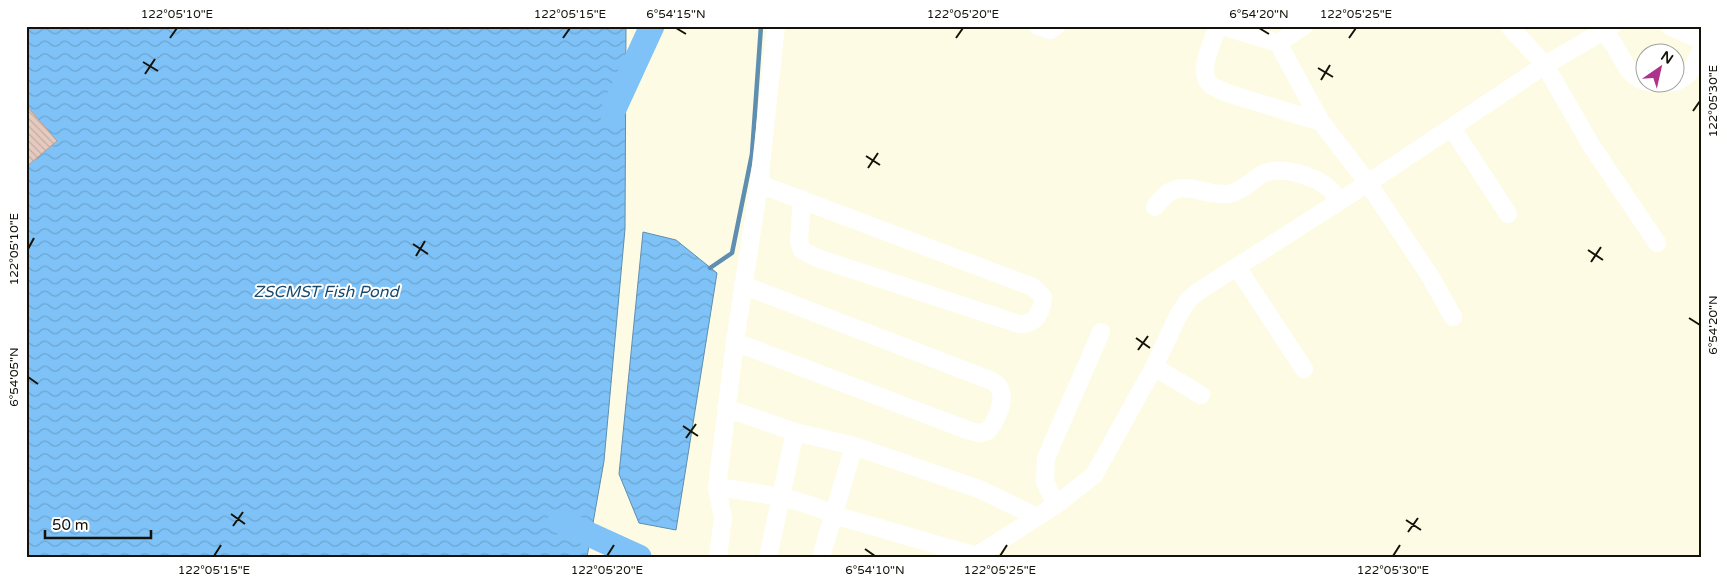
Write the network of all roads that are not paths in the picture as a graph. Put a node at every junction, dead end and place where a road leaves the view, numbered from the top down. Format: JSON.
{"nodes":[{"id":1,"x":776,"y":26,"type":"edge"},
{"id":2,"x":1038,"y":26,"type":"edge"},
{"id":3,"x":1056,"y":26,"type":"edge"},
{"id":4,"x":1219,"y":26,"type":"edge"},
{"id":5,"x":1304,"y":26,"type":"edge"},
{"id":6,"x":1509,"y":26,"type":"edge"},
{"id":7,"x":1669,"y":26,"type":"edge"},
{"id":8,"x":1604,"y":28,"type":"edge"},
{"id":9,"x":1701,"y":40,"type":"edge"},
{"id":10,"x":1278,"y":43,"type":"junction"},
{"id":11,"x":1701,"y":50,"type":"edge"},
{"id":12,"x":1544,"y":65,"type":"junction"},
{"id":13,"x":1634,"y":73,"type":"edge"},
{"id":14,"x":1684,"y":79,"type":"edge"},
{"id":15,"x":1321,"y":122,"type":"junction"},
{"id":16,"x":1452,"y":128,"type":"junction"},
{"id":17,"x":1368,"y":183,"type":"junction"},
{"id":18,"x":759,"y":184,"type":"junction"},
{"id":19,"x":802,"y":199,"type":"junction"},
{"id":20,"x":1339,"y":201,"type":"junction"},
{"id":21,"x":1155,"y":207,"type":"dead end"},
{"id":22,"x":1508,"y":214,"type":"dead end"},
{"id":23,"x":1657,"y":243,"type":"dead end"},
{"id":24,"x":1237,"y":268,"type":"junction"},
{"id":25,"x":743,"y":285,"type":"junction"},
{"id":26,"x":1453,"y":318,"type":"dead end"},
{"id":27,"x":1102,"y":332,"type":"dead end"},
{"id":28,"x":735,"y":342,"type":"junction"},
{"id":29,"x":1154,"y":367,"type":"junction"},
{"id":30,"x":1304,"y":369,"type":"dead end"},
{"id":31,"x":1201,"y":396,"type":"dead end"},
{"id":32,"x":726,"y":408,"type":"junction"},
{"id":33,"x":795,"y":432,"type":"junction"},
{"id":34,"x":854,"y":446,"type":"junction"},
{"id":35,"x":717,"y":487,"type":"junction"},
{"id":36,"x":782,"y":498,"type":"junction"},
{"id":37,"x":1056,"y":505,"type":"junction"},
{"id":38,"x":834,"y":515,"type":"junction"},
{"id":39,"x":1035,"y":516,"type":"junction"},
{"id":40,"x":718,"y":557,"type":"edge"},
{"id":41,"x":768,"y":557,"type":"edge"},
{"id":42,"x":821,"y":557,"type":"edge"},
{"id":43,"x":976,"y":557,"type":"edge"}],
"edges":[{"from":1,"to":18,"type":"street"},
{"from":2,"to":3,"type":"street"},
{"from":4,"to":10,"type":"street"},
{"from":4,"to":15,"type":"street"},
{"from":5,"to":10,"type":"street"},
{"from":6,"to":12,"type":"street"},
{"from":7,"to":9,"type":"street"},
{"from":8,"to":12,"type":"street"},
{"from":8,"to":13,"type":"street"},
{"from":10,"to":15,"type":"street"},
{"from":11,"to":14,"type":"street"},
{"from":12,"to":16,"type":"street"},
{"from":12,"to":23,"type":"street"},
{"from":15,"to":17,"type":"street"},
{"from":16,"to":17,"type":"street"},
{"from":16,"to":22,"type":"street"},
{"from":17,"to":20,"type":"street"},
{"from":17,"to":26,"type":"street"},
{"from":18,"to":19,"type":"street"},
{"from":18,"to":25,"type":"street"},
{"from":19,"to":19,"type":"street"},
{"from":20,"to":21,"type":"street"},
{"from":20,"to":24,"type":"street"},
{"from":24,"to":29,"type":"street"},
{"from":24,"to":30,"type":"street"},
{"from":25,"to":28,"type":"street"},
{"from":25,"to":28,"type":"street"},
{"from":27,"to":37,"type":"street"},
{"from":28,"to":32,"type":"street"},
{"from":29,"to":31,"type":"street"},
{"from":29,"to":37,"type":"street"},
{"from":32,"to":33,"type":"street"},
{"from":32,"to":35,"type":"street"},
{"from":33,"to":34,"type":"street"},
{"from":33,"to":36,"type":"street"},
{"from":34,"to":38,"type":"street"},
{"from":34,"to":39,"type":"street"},
{"from":35,"to":36,"type":"street"},
{"from":35,"to":40,"type":"street"},
{"from":36,"to":38,"type":"street"},
{"from":36,"to":41,"type":"street"},
{"from":37,"to":39,"type":"street"},
{"from":38,"to":42,"type":"street"},
{"from":38,"to":43,"type":"street"},
{"from":39,"to":43,"type":"street"}]}
